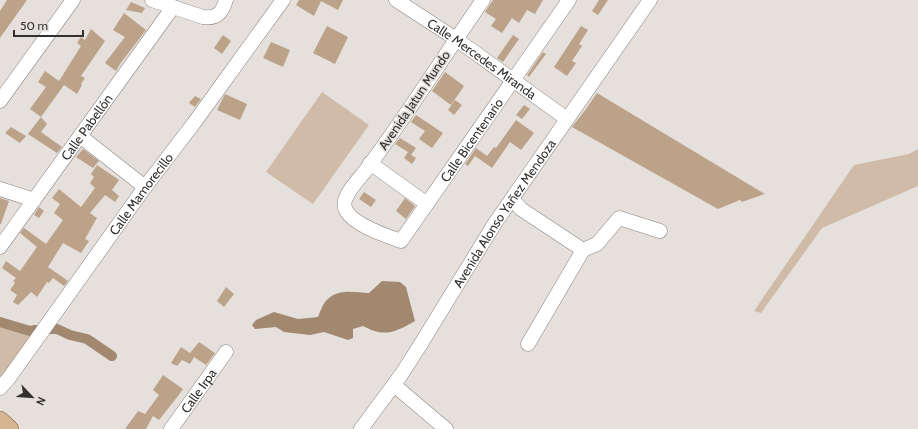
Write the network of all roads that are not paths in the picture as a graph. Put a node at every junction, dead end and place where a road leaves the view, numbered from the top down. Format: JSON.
{"nodes":[{"id":1,"x":73,"y":0,"type":"edge"},
{"id":2,"x":152,"y":0,"type":"edge"},
{"id":3,"x":226,"y":0,"type":"edge"},
{"id":4,"x":283,"y":0,"type":"edge"},
{"id":5,"x":396,"y":0,"type":"edge"},
{"id":6,"x":483,"y":0,"type":"edge"},
{"id":7,"x":569,"y":0,"type":"edge"},
{"id":8,"x":650,"y":0,"type":"edge"},
{"id":9,"x":173,"y":7,"type":"junction"},
{"id":10,"x":456,"y":39,"type":"junction"},
{"id":11,"x":514,"y":80,"type":"junction"},
{"id":12,"x":0,"y":101,"type":"edge"},
{"id":13,"x":567,"y":119,"type":"junction"},
{"id":14,"x":80,"y":136,"type":"junction"},
{"id":15,"x":370,"y":164,"type":"junction"},
{"id":16,"x":145,"y":187,"type":"junction"},
{"id":17,"x":0,"y":189,"type":"edge"},
{"id":18,"x":512,"y":199,"type":"junction"},
{"id":19,"x":34,"y":200,"type":"junction"},
{"id":20,"x":427,"y":204,"type":"junction"},
{"id":21,"x":660,"y":231,"type":"dead end"},
{"id":22,"x":402,"y":241,"type":"joint"},
{"id":23,"x":0,"y":247,"type":"edge"},
{"id":24,"x":583,"y":250,"type":"junction"},
{"id":25,"x":528,"y":344,"type":"dead end"},
{"id":26,"x":226,"y":352,"type":"dead end"},
{"id":27,"x":394,"y":385,"type":"junction"},
{"id":28,"x":0,"y":388,"type":"edge"},
{"id":29,"x":170,"y":429,"type":"edge"},
{"id":30,"x":361,"y":429,"type":"edge"},
{"id":31,"x":446,"y":429,"type":"edge"}],
"edges":[{"from":1,"to":12,"type":"street"},
{"from":2,"to":9,"type":"street"},
{"from":3,"to":9,"type":"street"},
{"from":4,"to":16,"type":"street","name":"Calle Mamorecillo"},
{"from":5,"to":10,"type":"street","name":"Calle Mercedes Miranda"},
{"from":6,"to":10,"type":"street","name":"Avenida Jatun Mundo"},
{"from":7,"to":11,"type":"street","name":"Calle Bicentenario"},
{"from":8,"to":13,"type":"street","name":"Avenida Alonso Yañez Mendoza"},
{"from":9,"to":14,"type":"street","name":"Calle Pabellón"},
{"from":10,"to":11,"type":"street","name":"Calle Mercedes Miranda"},
{"from":10,"to":15,"type":"street","name":"Avenida Jatun Mundo"},
{"from":11,"to":13,"type":"street","name":"Calle Mercedes Miranda"},
{"from":11,"to":20,"type":"street","name":"Calle Bicentenario"},
{"from":13,"to":18,"type":"street","name":"Avenida Alonso Yañez Mendoza"},
{"from":14,"to":16,"type":"street"},
{"from":14,"to":19,"type":"street","name":"Calle Pabellón"},
{"from":15,"to":20,"type":"street"},
{"from":15,"to":22,"type":"street","name":"Avenida Jatun Mundo"},
{"from":16,"to":28,"type":"street","name":"Calle Mamorecillo"},
{"from":17,"to":19,"type":"street"},
{"from":18,"to":24,"type":"street"},
{"from":18,"to":27,"type":"street","name":"Avenida Alonso Yañez Mendoza"},
{"from":19,"to":23,"type":"street","name":"Calle Pabellón"},
{"from":20,"to":22,"type":"street","name":"Calle Bicentenario"},
{"from":21,"to":24,"type":"street"},
{"from":24,"to":25,"type":"street"},
{"from":26,"to":29,"type":"street","name":"Calle Irpa"},
{"from":27,"to":30,"type":"street","name":"Avenida Alonso Yañez Mendoza"},
{"from":27,"to":31,"type":"street"}]}
